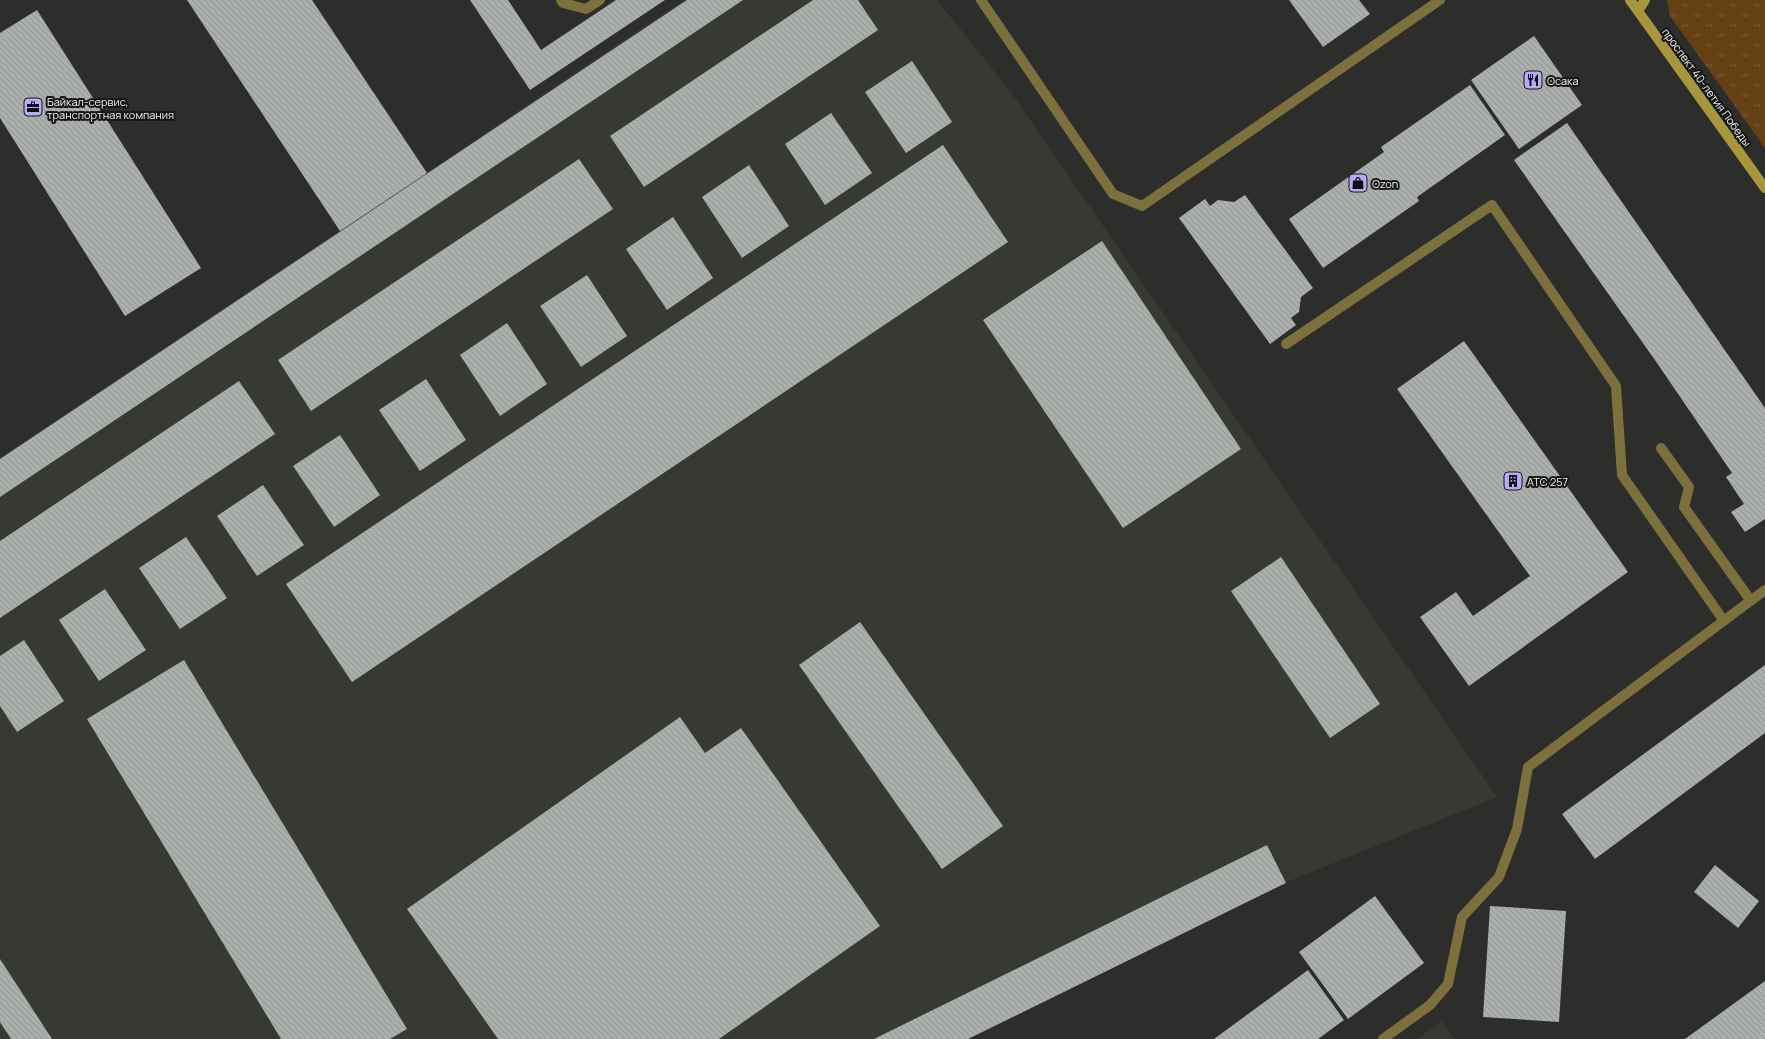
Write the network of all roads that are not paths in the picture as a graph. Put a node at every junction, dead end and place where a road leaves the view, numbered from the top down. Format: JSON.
{"nodes":[{"id":1,"x":561,"y":0,"type":"edge"},
{"id":2,"x":600,"y":0,"type":"edge"},
{"id":3,"x":981,"y":0,"type":"edge"},
{"id":4,"x":1440,"y":0,"type":"edge"},
{"id":5,"x":1630,"y":0,"type":"edge"},
{"id":6,"x":1645,"y":0,"type":"edge"},
{"id":7,"x":1638,"y":11,"type":"junction"},
{"id":8,"x":1765,"y":188,"type":"edge"},
{"id":9,"x":1286,"y":344,"type":"dead end"},
{"id":10,"x":1661,"y":448,"type":"dead end"},
{"id":11,"x":1765,"y":590,"type":"edge"},
{"id":12,"x":1750,"y":601,"type":"junction"},
{"id":13,"x":1724,"y":621,"type":"junction"},
{"id":14,"x":1383,"y":1039,"type":"edge"}],
"edges":[{"from":1,"to":2,"type":"lane"},
{"from":3,"to":4,"type":"lane"},
{"from":5,"to":7,"type":"main road","name":"проспект 40-летия Победы"},
{"from":6,"to":7,"type":"main road"},
{"from":7,"to":8,"type":"main road","name":"проспект 40-летия Победы"},
{"from":9,"to":13,"type":"lane"},
{"from":10,"to":12,"type":"lane"},
{"from":11,"to":12,"type":"lane"},
{"from":12,"to":13,"type":"lane"},
{"from":13,"to":14,"type":"lane"}]}
